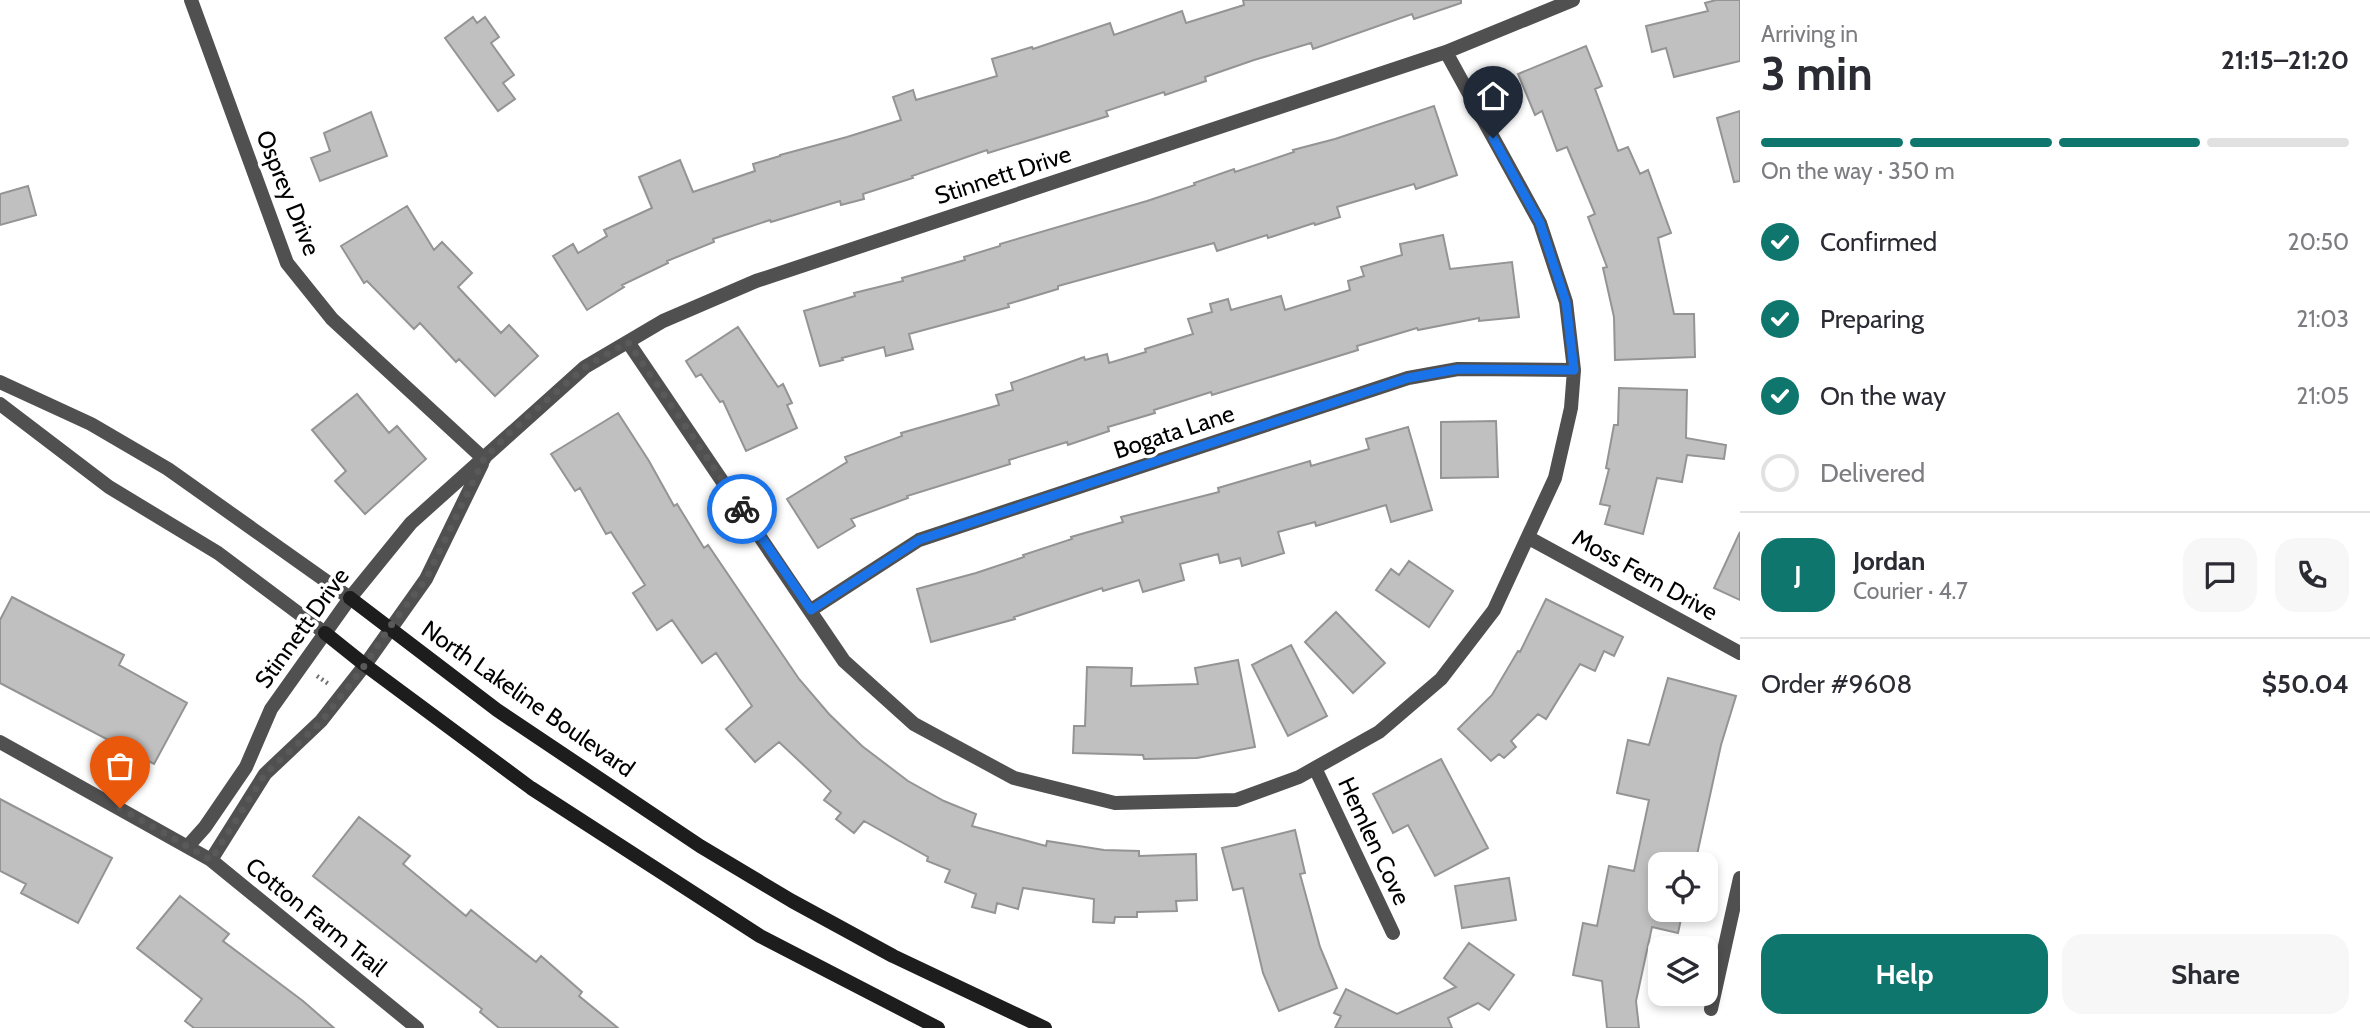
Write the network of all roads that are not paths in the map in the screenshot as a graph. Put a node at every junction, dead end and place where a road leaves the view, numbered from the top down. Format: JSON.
{"nodes":[{"id":1,"x":191,"y":0,"type":"edge"},
{"id":2,"x":1573,"y":0,"type":"edge"},
{"id":3,"x":1446,"y":52,"type":"junction"},
{"id":4,"x":628,"y":342,"type":"junction"},
{"id":5,"x":1574,"y":370,"type":"junction"},
{"id":6,"x":0,"y":382,"type":"edge"},
{"id":7,"x":0,"y":404,"type":"edge"},
{"id":8,"x":484,"y":459,"type":"junction"},
{"id":9,"x":1529,"y":538,"type":"junction"},
{"id":10,"x":350,"y":598,"type":"junction"},
{"id":11,"x":811,"y":610,"type":"junction"},
{"id":12,"x":389,"y":628,"type":"junction"},
{"id":13,"x":325,"y":633,"type":"junction"},
{"id":14,"x":1740,"y":653,"type":"edge"},
{"id":15,"x":365,"y":665,"type":"junction"},
{"id":16,"x":0,"y":743,"type":"edge"},
{"id":17,"x":1315,"y":768,"type":"junction"},
{"id":18,"x":188,"y":846,"type":"junction"},
{"id":19,"x":211,"y":860,"type":"junction"},
{"id":20,"x":1740,"y":878,"type":"edge"},
{"id":21,"x":1393,"y":933,"type":"dead end"},
{"id":22,"x":1711,"y":1009,"type":"dead end"},
{"id":23,"x":417,"y":1028,"type":"edge"},
{"id":24,"x":938,"y":1028,"type":"edge"},
{"id":25,"x":1045,"y":1028,"type":"edge"}],
"edges":[{"from":1,"to":8,"type":"street","name":"Osprey Drive"},
{"from":2,"to":3,"type":"street","name":"Stinnett Drive"},
{"from":3,"to":4,"type":"street","name":"Stinnett Drive"},
{"from":3,"to":5,"type":"street"},
{"from":4,"to":8,"type":"street","name":"Stinnett Drive"},
{"from":4,"to":11,"type":"street"},
{"from":5,"to":9,"type":"street"},
{"from":5,"to":11,"type":"street","name":"Bogata Lane"},
{"from":6,"to":10,"type":"street","name":"North Lakeline Boulevard"},
{"from":7,"to":13,"type":"street"},
{"from":8,"to":10,"type":"street","name":"Stinnett Drive"},
{"from":8,"to":12,"type":"street","name":"Stinnett Drive"},
{"from":9,"to":14,"type":"street","name":"Moss Fern Drive"},
{"from":9,"to":17,"type":"street"},
{"from":10,"to":12,"type":"main road","name":"North Lakeline Boulevard"},
{"from":10,"to":13,"type":"street","name":"Stinnett Drive"},
{"from":11,"to":17,"type":"street"},
{"from":12,"to":15,"type":"street","name":"Stinnett Drive"},
{"from":12,"to":25,"type":"main road","name":"North Lakeline Boulevard"},
{"from":13,"to":15,"type":"main road"},
{"from":13,"to":18,"type":"street","name":"Stinnett Drive"},
{"from":15,"to":19,"type":"street","name":"Stinnett Drive"},
{"from":15,"to":24,"type":"main road"},
{"from":16,"to":18,"type":"street","name":"Cotton Farm Trail"},
{"from":17,"to":21,"type":"street","name":"Hemlen Cove"},
{"from":18,"to":19,"type":"street","name":"Cotton Farm Trail"},
{"from":19,"to":23,"type":"street","name":"Cotton Farm Trail"},
{"from":20,"to":22,"type":"street"}]}
